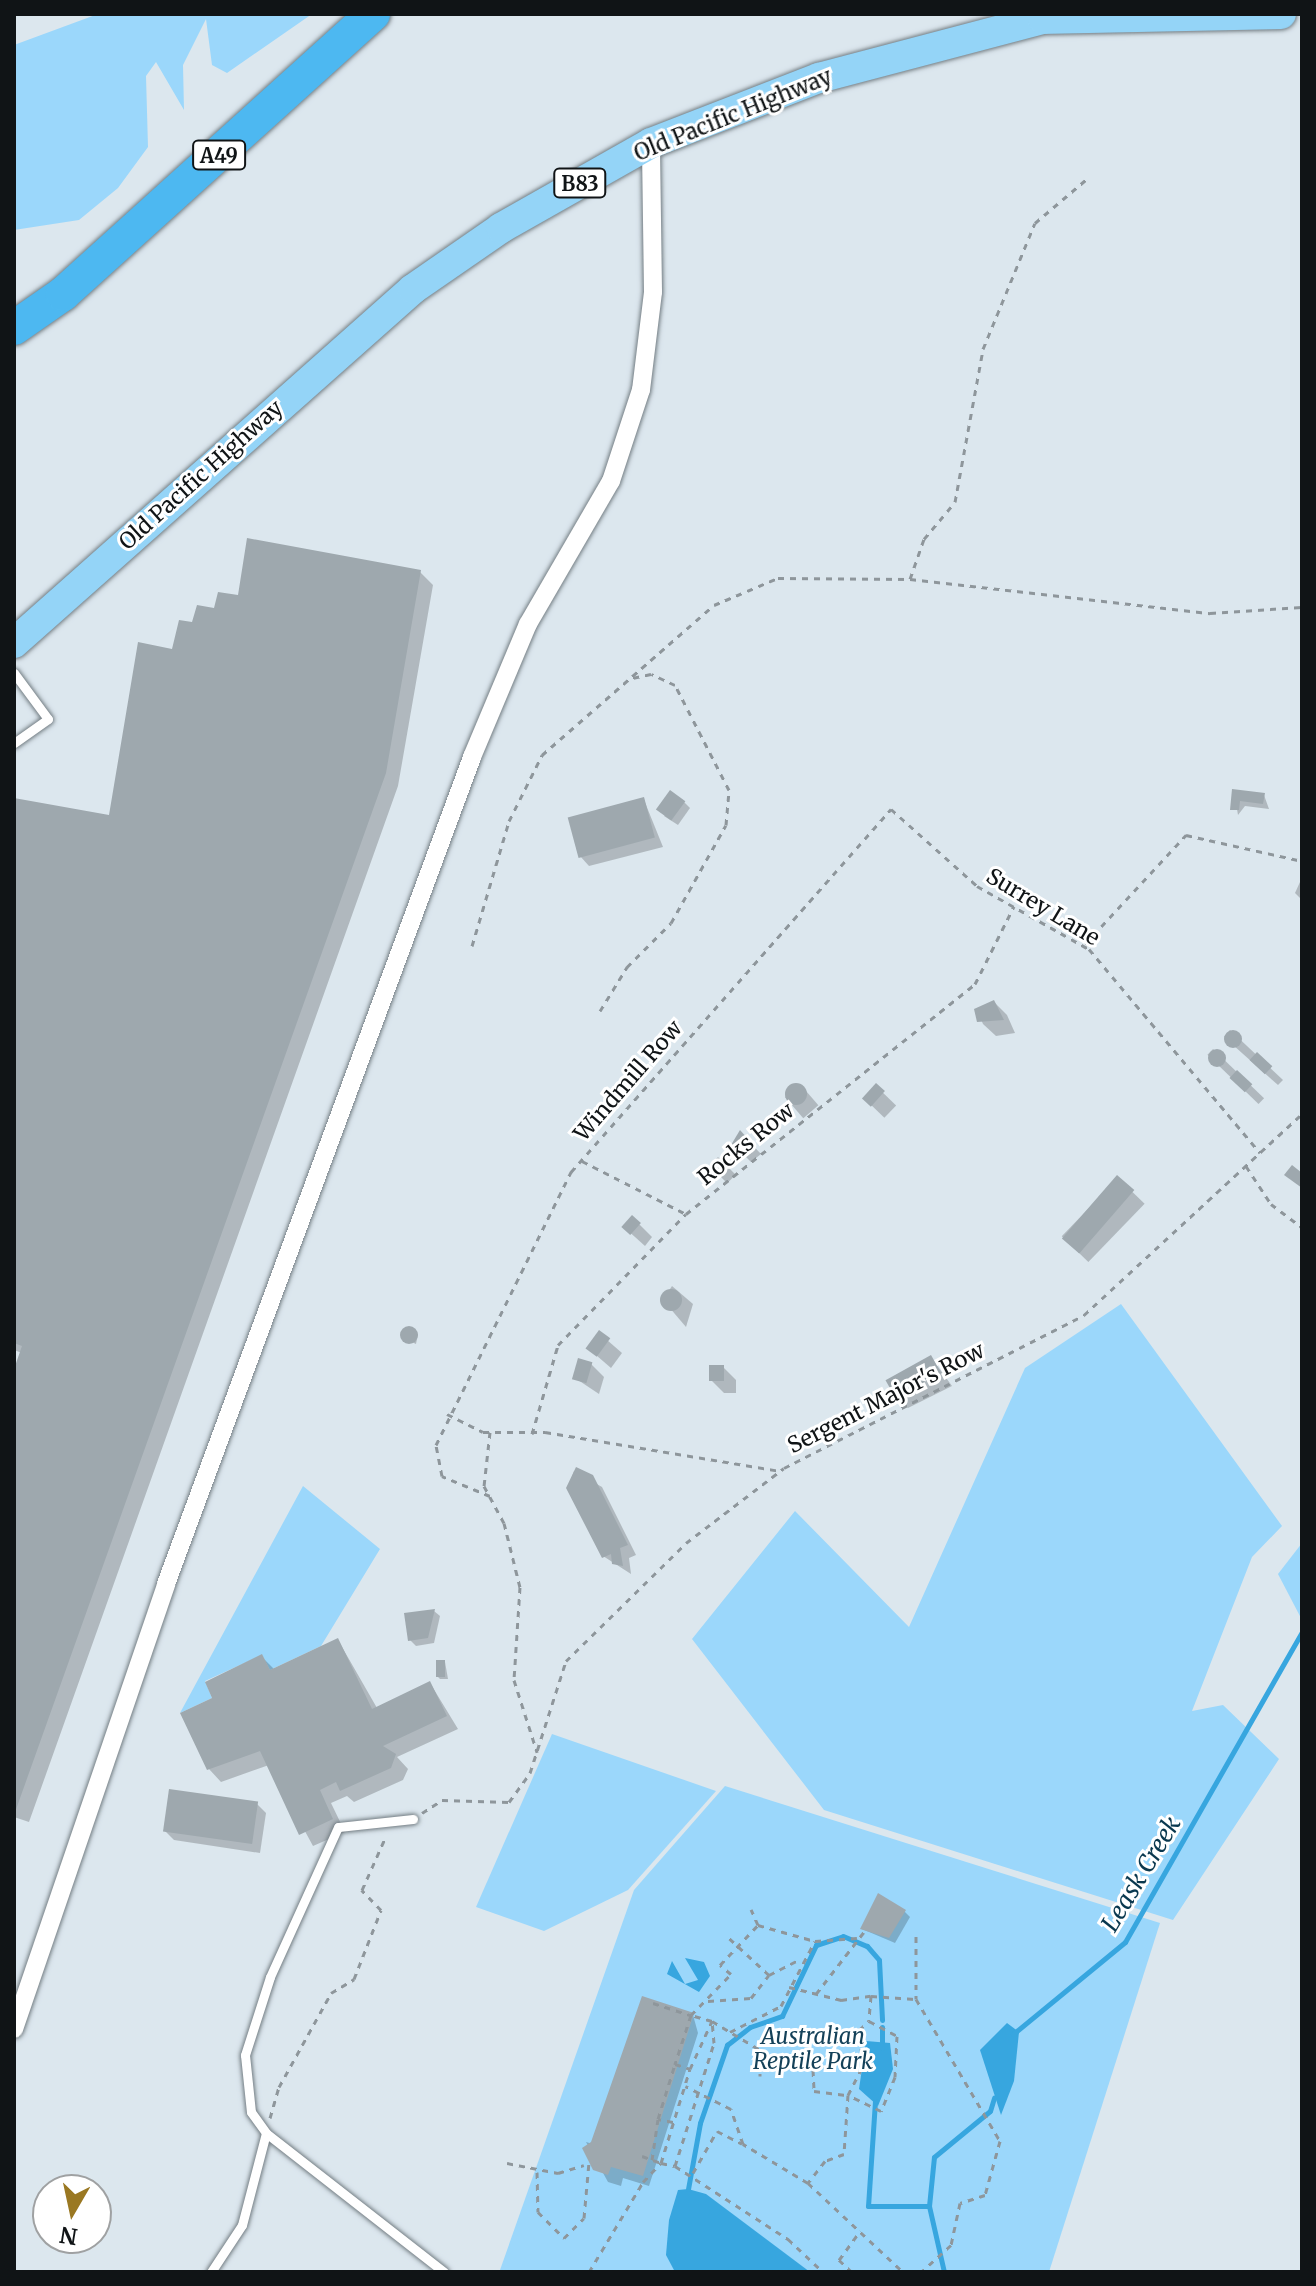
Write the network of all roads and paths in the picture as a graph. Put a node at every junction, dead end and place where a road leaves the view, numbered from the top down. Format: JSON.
{"nodes":[{"id":1,"x":373,"y":14,"type":"edge"},
{"id":2,"x":1281,"y":14,"type":"edge"},
{"id":3,"x":651,"y":143,"type":"junction"},
{"id":4,"x":1089,"y":177,"type":"dead end"},
{"id":5,"x":14,"y":328,"type":"edge"},
{"id":6,"x":910,"y":579,"type":"junction"},
{"id":7,"x":1302,"y":607,"type":"edge"},
{"id":8,"x":14,"y":643,"type":"edge"},
{"id":9,"x":14,"y":673,"type":"edge"},
{"id":10,"x":628,"y":679,"type":"junction"},
{"id":11,"x":14,"y":743,"type":"edge"},
{"id":12,"x":891,"y":809,"type":"joint"},
{"id":13,"x":1302,"y":861,"type":"edge"},
{"id":14,"x":1014,"y":905,"type":"junction"},
{"id":15,"x":472,"y":946,"type":"dead end"},
{"id":16,"x":1084,"y":946,"type":"junction"},
{"id":17,"x":600,"y":1011,"type":"dead end"},
{"id":18,"x":1302,"y":1114,"type":"edge"},
{"id":19,"x":1260,"y":1153,"type":"junction"},
{"id":20,"x":581,"y":1161,"type":"junction"},
{"id":21,"x":1246,"y":1166,"type":"junction"},
{"id":22,"x":686,"y":1214,"type":"junction"},
{"id":23,"x":1302,"y":1227,"type":"edge"},
{"id":24,"x":447,"y":1414,"type":"junction"},
{"id":25,"x":490,"y":1432,"type":"junction"},
{"id":26,"x":532,"y":1434,"type":"junction"},
{"id":27,"x":781,"y":1471,"type":"junction"},
{"id":28,"x":490,"y":1496,"type":"junction"},
{"id":29,"x":537,"y":1752,"type":"junction"},
{"id":30,"x":413,"y":1819,"type":"junction"},
{"id":31,"x":751,"y":1909,"type":"dead end"},
{"id":32,"x":758,"y":1925,"type":"junction"},
{"id":33,"x":864,"y":1932,"type":"dead end"},
{"id":34,"x":916,"y":1936,"type":"dead end"},
{"id":35,"x":729,"y":1938,"type":"dead end"},
{"id":36,"x":857,"y":1938,"type":"junction"},
{"id":37,"x":815,"y":1941,"type":"junction"},
{"id":38,"x":738,"y":1945,"type":"junction"},
{"id":39,"x":801,"y":1958,"type":"junction"},
{"id":40,"x":769,"y":1975,"type":"junction"},
{"id":41,"x":789,"y":1987,"type":"junction"},
{"id":42,"x":816,"y":1994,"type":"junction"},
{"id":43,"x":871,"y":1996,"type":"junction"},
{"id":44,"x":916,"y":1999,"type":"junction"},
{"id":45,"x":705,"y":2001,"type":"junction"},
{"id":46,"x":653,"y":2003,"type":"dead end"},
{"id":47,"x":691,"y":2015,"type":"junction"},
{"id":48,"x":712,"y":2021,"type":"junction"},
{"id":49,"x":869,"y":2021,"type":"junction"},
{"id":50,"x":14,"y":2029,"type":"edge"},
{"id":51,"x":732,"y":2033,"type":"junction"},
{"id":52,"x":760,"y":2050,"type":"junction"},
{"id":53,"x":675,"y":2064,"type":"junction"},
{"id":54,"x":690,"y":2069,"type":"junction"},
{"id":55,"x":760,"y":2076,"type":"dead end"},
{"id":56,"x":685,"y":2086,"type":"junction"},
{"id":57,"x":704,"y":2094,"type":"junction"},
{"id":58,"x":848,"y":2095,"type":"junction"},
{"id":59,"x":658,"y":2119,"type":"junction"},
{"id":60,"x":673,"y":2122,"type":"junction"},
{"id":61,"x":266,"y":2133,"type":"junction"},
{"id":62,"x":660,"y":2137,"type":"junction"},
{"id":63,"x":667,"y":2140,"type":"junction"},
{"id":64,"x":743,"y":2144,"type":"junction"},
{"id":65,"x":642,"y":2156,"type":"dead end"},
{"id":66,"x":652,"y":2160,"type":"junction"},
{"id":67,"x":589,"y":2162,"type":"dead end"},
{"id":68,"x":507,"y":2163,"type":"dead end"},
{"id":69,"x":661,"y":2163,"type":"junction"},
{"id":70,"x":584,"y":2165,"type":"junction"},
{"id":71,"x":675,"y":2166,"type":"junction"},
{"id":72,"x":537,"y":2172,"type":"junction"},
{"id":73,"x":693,"y":2173,"type":"junction"},
{"id":74,"x":808,"y":2183,"type":"junction"},
{"id":75,"x":860,"y":2231,"type":"junction"},
{"id":76,"x":211,"y":2272,"type":"edge"},
{"id":77,"x":444,"y":2272,"type":"edge"},
{"id":78,"x":589,"y":2272,"type":"edge"},
{"id":79,"x":823,"y":2272,"type":"edge"},
{"id":80,"x":852,"y":2272,"type":"edge"},
{"id":81,"x":903,"y":2272,"type":"edge"},
{"id":82,"x":921,"y":2272,"type":"edge"}],
"edges":[{"from":1,"to":5,"type":"highway","number":"A49"},
{"from":2,"to":3,"type":"main road","name":"Old Pacific Highway","number":"B83"},
{"from":3,"to":8,"type":"main road","name":"Old Pacific Highway","number":"B83"},
{"from":3,"to":50,"type":"street"},
{"from":4,"to":6,"type":"path"},
{"from":6,"to":7,"type":"path"},
{"from":6,"to":10,"type":"path"},
{"from":9,"to":11,"type":"lane"},
{"from":10,"to":15,"type":"path"},
{"from":10,"to":17,"type":"path"},
{"from":12,"to":14,"type":"path","name":"Surrey Lane"},
{"from":12,"to":20,"type":"path","name":"Windmill Row"},
{"from":13,"to":16,"type":"path"},
{"from":14,"to":16,"type":"path","name":"Surrey Lane"},
{"from":14,"to":22,"type":"path","name":"Rocks Row"},
{"from":16,"to":19,"type":"path","name":"Surrey Lane"},
{"from":18,"to":19,"type":"path","name":"Sergent Major's Row"},
{"from":19,"to":21,"type":"path","name":"Sergent Major's Row"},
{"from":20,"to":22,"type":"path"},
{"from":20,"to":24,"type":"path","name":"Windmill Row"},
{"from":21,"to":23,"type":"path"},
{"from":21,"to":27,"type":"path","name":"Sergent Major's Row"},
{"from":22,"to":26,"type":"path","name":"Rocks Row"},
{"from":24,"to":25,"type":"path"},
{"from":24,"to":28,"type":"path","name":"Windmill Row"},
{"from":25,"to":26,"type":"path"},
{"from":25,"to":28,"type":"path"},
{"from":26,"to":27,"type":"path"},
{"from":27,"to":29,"type":"path","name":"Sergent Major's Row"},
{"from":28,"to":29,"type":"path"},
{"from":29,"to":30,"type":"path","name":"Sergent Major's Row"},
{"from":30,"to":61,"type":"path"},
{"from":30,"to":61,"type":"lane"},
{"from":31,"to":32,"type":"path"},
{"from":32,"to":37,"type":"path"},
{"from":32,"to":38,"type":"path"},
{"from":33,"to":36,"type":"path"},
{"from":34,"to":44,"type":"path"},
{"from":35,"to":38,"type":"path"},
{"from":36,"to":37,"type":"path"},
{"from":36,"to":42,"type":"path"},
{"from":37,"to":39,"type":"path"},
{"from":38,"to":40,"type":"path"},
{"from":38,"to":45,"type":"path"},
{"from":39,"to":40,"type":"path"},
{"from":39,"to":41,"type":"path"},
{"from":40,"to":45,"type":"path"},
{"from":41,"to":42,"type":"path"},
{"from":41,"to":51,"type":"path"},
{"from":42,"to":43,"type":"path"},
{"from":43,"to":44,"type":"path"},
{"from":43,"to":49,"type":"path"},
{"from":44,"to":82,"type":"path"},
{"from":45,"to":47,"type":"path"},
{"from":46,"to":47,"type":"path"},
{"from":47,"to":48,"type":"path"},
{"from":47,"to":53,"type":"path"},
{"from":48,"to":51,"type":"path"},
{"from":48,"to":54,"type":"path"},
{"from":48,"to":57,"type":"path"},
{"from":49,"to":58,"type":"path"},
{"from":49,"to":58,"type":"path"},
{"from":51,"to":52,"type":"path"},
{"from":52,"to":55,"type":"path"},
{"from":52,"to":58,"type":"path"},
{"from":53,"to":54,"type":"path"},
{"from":53,"to":59,"type":"path"},
{"from":54,"to":56,"type":"path"},
{"from":56,"to":57,"type":"path"},
{"from":56,"to":60,"type":"path"},
{"from":57,"to":64,"type":"path"},
{"from":57,"to":71,"type":"path"},
{"from":58,"to":74,"type":"path"},
{"from":59,"to":60,"type":"path"},
{"from":59,"to":62,"type":"path"},
{"from":60,"to":63,"type":"path"},
{"from":61,"to":76,"type":"lane"},
{"from":61,"to":77,"type":"lane"},
{"from":62,"to":63,"type":"path"},
{"from":62,"to":66,"type":"path"},
{"from":63,"to":69,"type":"path"},
{"from":64,"to":73,"type":"path"},
{"from":64,"to":74,"type":"path"},
{"from":65,"to":66,"type":"path"},
{"from":66,"to":69,"type":"path"},
{"from":67,"to":70,"type":"path"},
{"from":68,"to":72,"type":"path"},
{"from":69,"to":71,"type":"path"},
{"from":69,"to":78,"type":"path"},
{"from":70,"to":72,"type":"path"},
{"from":70,"to":72,"type":"path"},
{"from":71,"to":73,"type":"path"},
{"from":73,"to":79,"type":"path"},
{"from":74,"to":75,"type":"path"},
{"from":75,"to":80,"type":"path"},
{"from":75,"to":81,"type":"path"}]}
